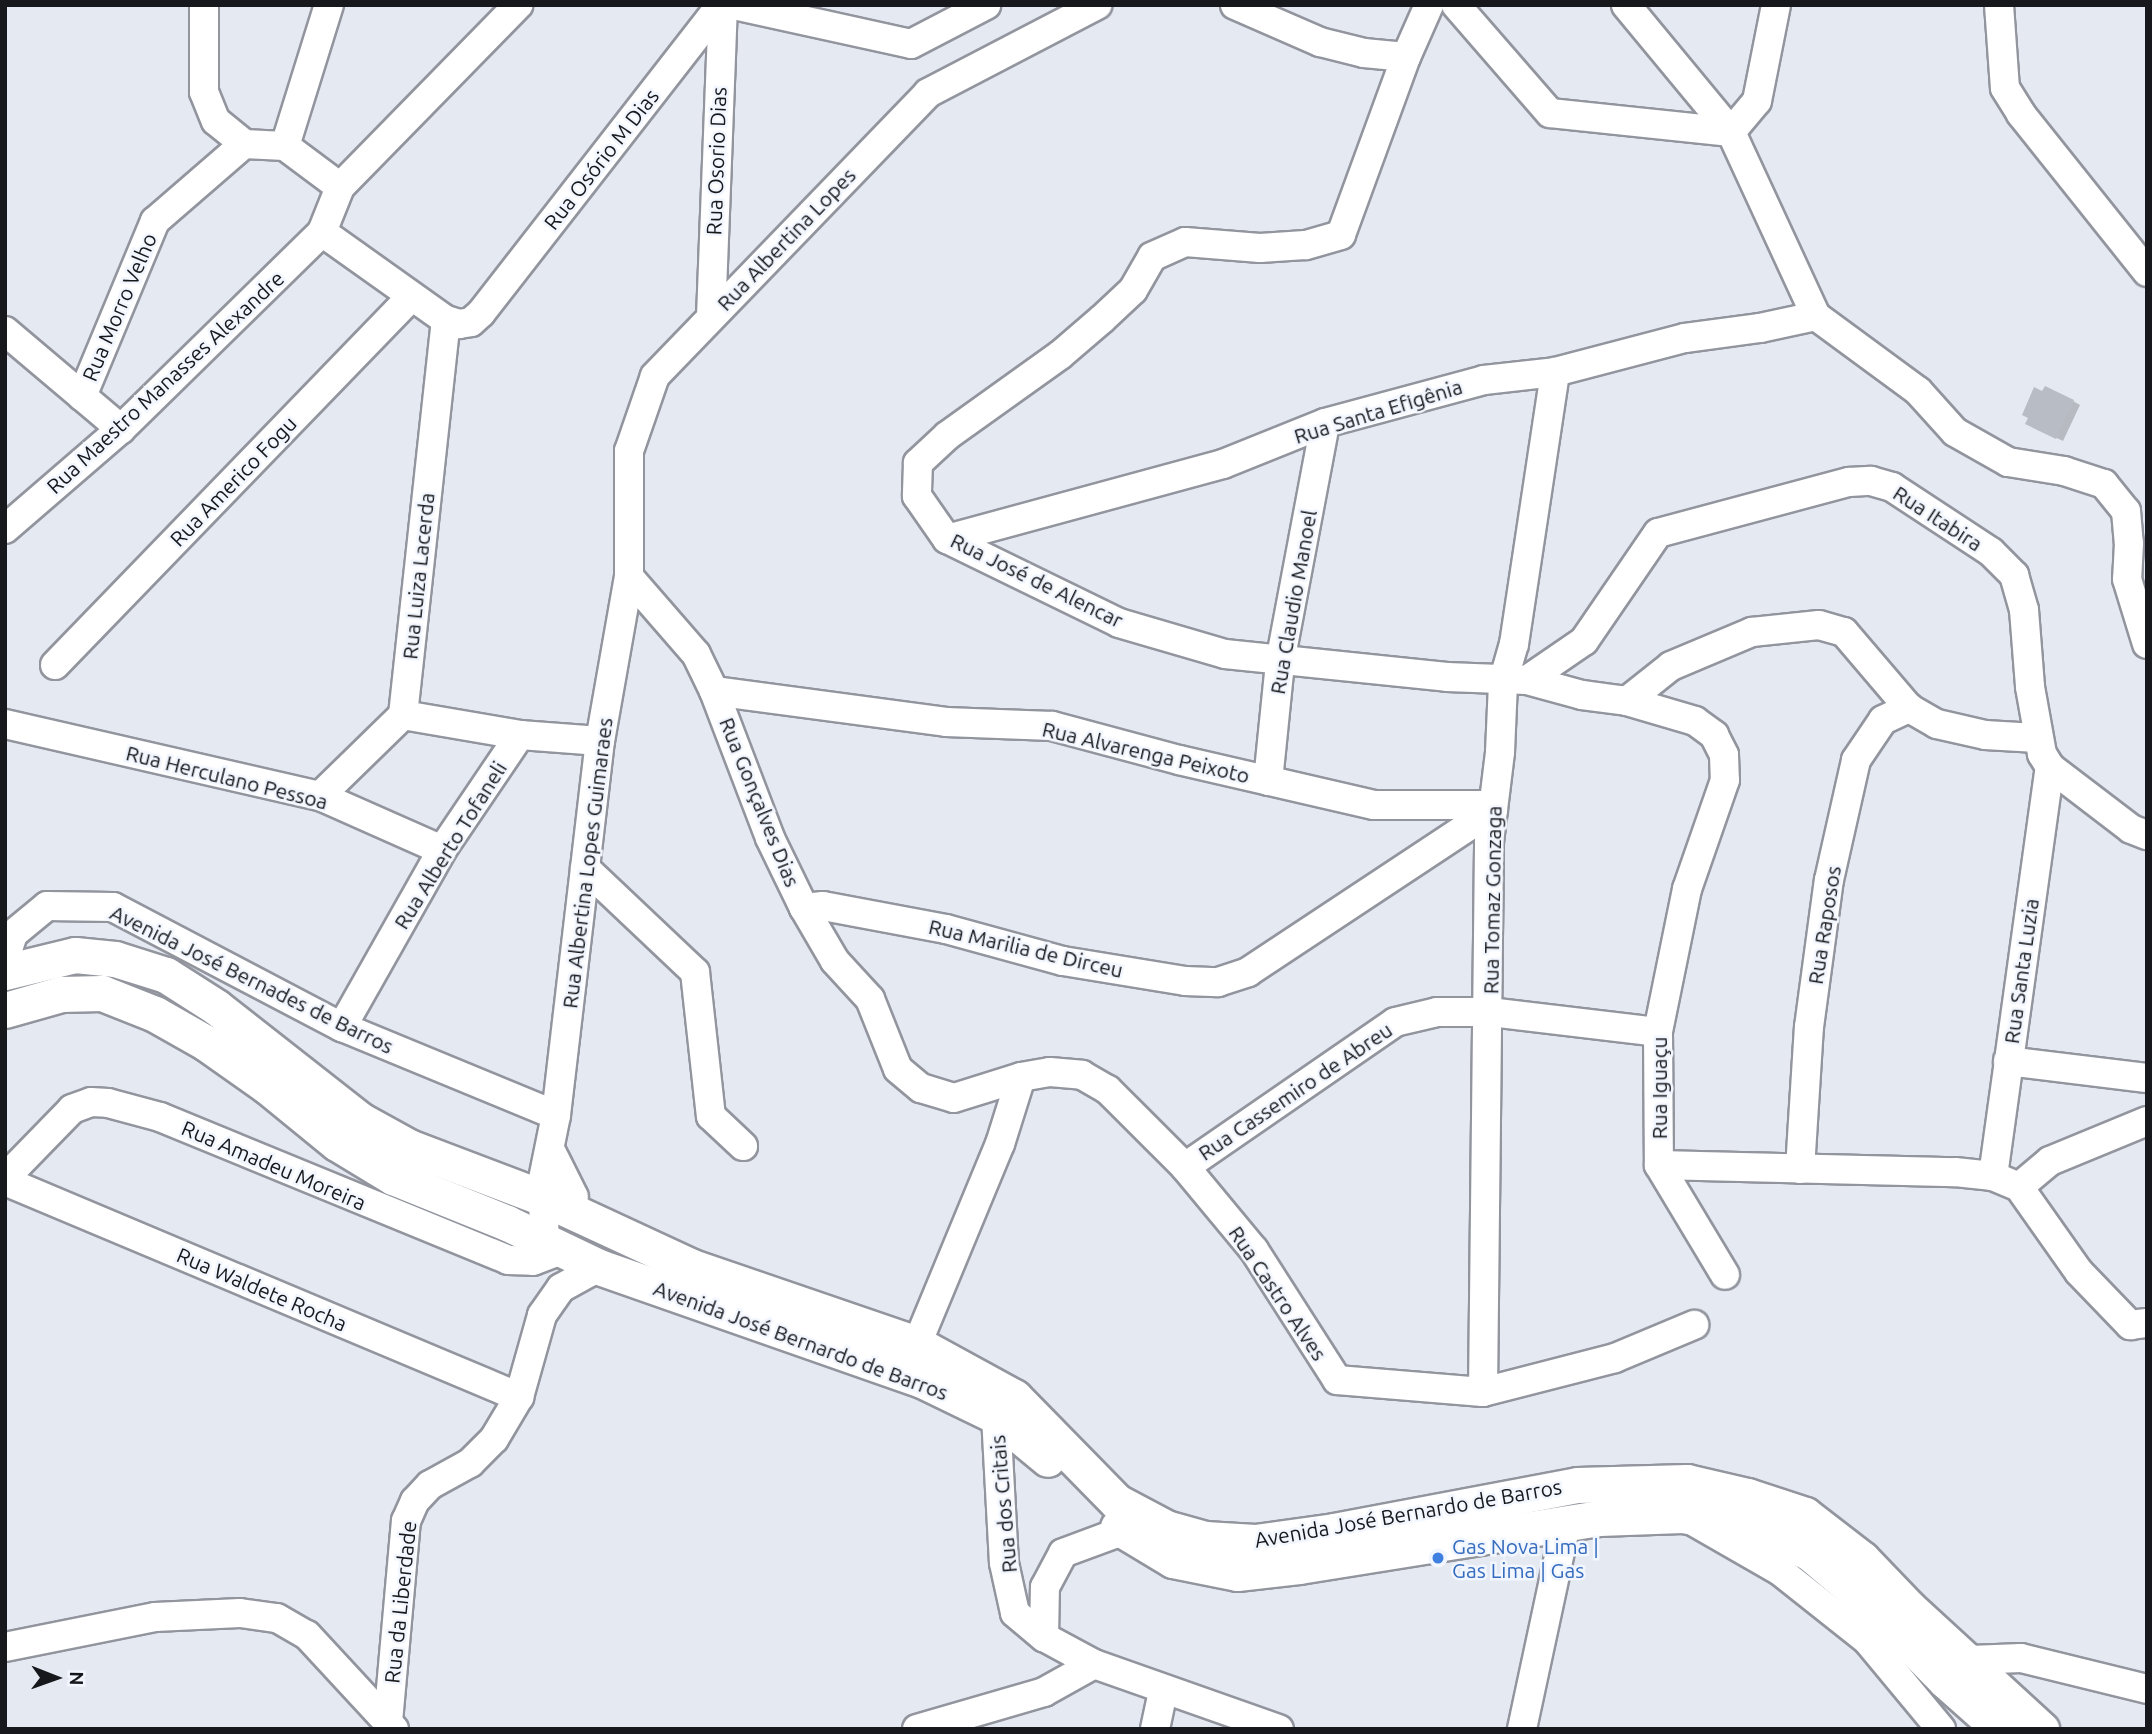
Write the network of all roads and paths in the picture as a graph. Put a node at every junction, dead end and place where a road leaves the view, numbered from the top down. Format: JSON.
{"nodes":[{"id":1,"x":204,"y":5,"type":"edge"},
{"id":2,"x":328,"y":5,"type":"edge"},
{"id":3,"x":518,"y":5,"type":"edge"},
{"id":4,"x":722,"y":5,"type":"edge"},
{"id":5,"x":734,"y":5,"type":"edge"},
{"id":6,"x":986,"y":5,"type":"edge"},
{"id":7,"x":1097,"y":5,"type":"edge"},
{"id":8,"x":1235,"y":5,"type":"edge"},
{"id":9,"x":1429,"y":5,"type":"edge"},
{"id":10,"x":1456,"y":5,"type":"edge"},
{"id":11,"x":1626,"y":5,"type":"edge"},
{"id":12,"x":1776,"y":5,"type":"edge"},
{"id":13,"x":1999,"y":5,"type":"edge"},
{"id":14,"x":1406,"y":57,"type":"junction"},
{"id":15,"x":1731,"y":132,"type":"junction"},
{"id":16,"x":244,"y":144,"type":"junction"},
{"id":17,"x":285,"y":146,"type":"junction"},
{"id":18,"x":340,"y":187,"type":"junction"},
{"id":19,"x":322,"y":232,"type":"junction"},
{"id":20,"x":2147,"y":272,"type":"edge"},
{"id":21,"x":411,"y":297,"type":"junction"},
{"id":22,"x":1816,"y":316,"type":"junction"},
{"id":23,"x":710,"y":317,"type":"junction"},
{"id":24,"x":446,"y":320,"type":"junction"},
{"id":25,"x":5,"y":331,"type":"edge"},
{"id":26,"x":1555,"y":372,"type":"junction"},
{"id":27,"x":82,"y":396,"type":"junction"},
{"id":28,"x":1325,"y":423,"type":"junction"},
{"id":29,"x":121,"y":429,"type":"junction"},
{"id":30,"x":5,"y":529,"type":"edge"},
{"id":31,"x":947,"y":539,"type":"junction"},
{"id":32,"x":629,"y":577,"type":"junction"},
{"id":33,"x":2147,"y":644,"type":"edge"},
{"id":34,"x":1280,"y":662,"type":"junction"},
{"id":35,"x":55,"y":665,"type":"dead end"},
{"id":36,"x":1515,"y":681,"type":"junction"},
{"id":37,"x":714,"y":691,"type":"junction"},
{"id":38,"x":1627,"y":701,"type":"junction"},
{"id":39,"x":1909,"y":708,"type":"junction"},
{"id":40,"x":403,"y":715,"type":"junction"},
{"id":41,"x":5,"y":724,"type":"edge"},
{"id":42,"x":520,"y":735,"type":"junction"},
{"id":43,"x":2037,"y":738,"type":"junction"},
{"id":44,"x":600,"y":741,"type":"junction"},
{"id":45,"x":2050,"y":767,"type":"junction"},
{"id":46,"x":1268,"y":781,"type":"junction"},
{"id":47,"x":320,"y":796,"type":"junction"},
{"id":48,"x":1493,"y":808,"type":"junction"},
{"id":49,"x":2146,"y":836,"type":"edge"},
{"id":50,"x":442,"y":850,"type":"junction"},
{"id":51,"x":585,"y":868,"type":"junction"},
{"id":52,"x":804,"y":908,"type":"junction"},
{"id":53,"x":5,"y":959,"type":"edge"},
{"id":54,"x":5,"y":972,"type":"edge"},
{"id":55,"x":5,"y":1010,"type":"edge"},
{"id":56,"x":1490,"y":1012,"type":"junction"},
{"id":57,"x":342,"y":1027,"type":"junction"},
{"id":58,"x":1658,"y":1032,"type":"junction"},
{"id":59,"x":2008,"y":1061,"type":"junction"},
{"id":60,"x":1021,"y":1077,"type":"junction"},
{"id":61,"x":2147,"y":1078,"type":"edge"},
{"id":62,"x":556,"y":1115,"type":"junction"},
{"id":63,"x":2147,"y":1121,"type":"edge"},
{"id":64,"x":743,"y":1146,"type":"dead end"},
{"id":65,"x":1659,"y":1165,"type":"junction"},
{"id":66,"x":1185,"y":1167,"type":"junction"},
{"id":67,"x":1800,"y":1168,"type":"junction"},
{"id":68,"x":1993,"y":1177,"type":"junction"},
{"id":69,"x":5,"y":1180,"type":"edge"},
{"id":70,"x":2019,"y":1187,"type":"junction"},
{"id":71,"x":559,"y":1197,"type":"junction"},
{"id":72,"x":646,"y":1243,"type":"junction"},
{"id":73,"x":554,"y":1245,"type":"junction"},
{"id":74,"x":599,"y":1268,"type":"junction"},
{"id":75,"x":1725,"y":1275,"type":"dead end"},
{"id":76,"x":654,"y":1286,"type":"junction"},
{"id":77,"x":2147,"y":1323,"type":"edge"},
{"id":78,"x":1694,"y":1325,"type":"dead end"},
{"id":79,"x":917,"y":1345,"type":"junction"},
{"id":80,"x":1483,"y":1392,"type":"junction"},
{"id":81,"x":519,"y":1397,"type":"junction"},
{"id":82,"x":996,"y":1416,"type":"junction"},
{"id":83,"x":1682,"y":1515,"type":"junction"},
{"id":84,"x":1566,"y":1523,"type":"junction"},
{"id":85,"x":1122,"y":1531,"type":"junction"},
{"id":86,"x":1044,"y":1637,"type":"junction"},
{"id":87,"x":5,"y":1647,"type":"edge"},
{"id":88,"x":1970,"y":1660,"type":"junction"},
{"id":89,"x":1094,"y":1664,"type":"junction"},
{"id":90,"x":2147,"y":1689,"type":"edge"},
{"id":91,"x":1163,"y":1690,"type":"junction"},
{"id":92,"x":391,"y":1726,"type":"edge"},
{"id":93,"x":916,"y":1729,"type":"edge"},
{"id":94,"x":1155,"y":1729,"type":"edge"},
{"id":95,"x":1279,"y":1729,"type":"edge"},
{"id":96,"x":1522,"y":1729,"type":"edge"},
{"id":97,"x":1941,"y":1729,"type":"edge"},
{"id":98,"x":2000,"y":1729,"type":"edge"},
{"id":99,"x":2041,"y":1729,"type":"edge"}],
"edges":[{"from":1,"to":16,"type":"street"},
{"from":2,"to":17,"type":"street"},
{"from":3,"to":18,"type":"street"},
{"from":4,"to":23,"type":"street","name":"Rua Osorio Dias"},
{"from":4,"to":24,"type":"street","name":"Rua Osório M Dias"},
{"from":5,"to":6,"type":"street"},
{"from":7,"to":23,"type":"street","name":"Rua Albertina Lopes"},
{"from":8,"to":14,"type":"street"},
{"from":9,"to":14,"type":"street"},
{"from":10,"to":15,"type":"street"},
{"from":11,"to":15,"type":"street"},
{"from":12,"to":15,"type":"street"},
{"from":13,"to":20,"type":"street"},
{"from":14,"to":31,"type":"street","name":"Rua José de Alencar"},
{"from":15,"to":22,"type":"street"},
{"from":16,"to":17,"type":"street"},
{"from":16,"to":27,"type":"street","name":"Rua Morro Velho"},
{"from":17,"to":18,"type":"street"},
{"from":18,"to":19,"type":"street"},
{"from":19,"to":21,"type":"street"},
{"from":19,"to":29,"type":"street","name":"Rua Maestro Manasses Alexandre"},
{"from":21,"to":24,"type":"street"},
{"from":21,"to":35,"type":"street","name":"Rua Americo Fogu"},
{"from":22,"to":26,"type":"street","name":"Rua Santa Efigênia"},
{"from":22,"to":33,"type":"street"},
{"from":23,"to":32,"type":"street","name":"Rua Albertina Lopes"},
{"from":24,"to":40,"type":"street","name":"Rua Luiza Lacerda"},
{"from":25,"to":27,"type":"street"},
{"from":26,"to":28,"type":"street","name":"Rua Santa Efigênia"},
{"from":26,"to":36,"type":"street","name":"Rua Tomaz Gonzaga"},
{"from":27,"to":29,"type":"street"},
{"from":28,"to":31,"type":"street","name":"Rua Santa Efigênia"},
{"from":28,"to":34,"type":"street","name":"Rua Claudio Manoel"},
{"from":29,"to":30,"type":"street","name":"Rua Maestro Manasses Alexandre"},
{"from":31,"to":34,"type":"street","name":"Rua José de Alencar"},
{"from":32,"to":37,"type":"street","name":"Rua Gonçalves Dias"},
{"from":32,"to":44,"type":"street","name":"Rua Albertina Lopes Guimaraes"},
{"from":34,"to":36,"type":"street","name":"Rua José de Alencar"},
{"from":34,"to":46,"type":"street","name":"Rua Claudio Manoel"},
{"from":36,"to":38,"type":"street","name":"Rua Iguaçu"},
{"from":36,"to":43,"type":"street","name":"Rua Itabira"},
{"from":36,"to":48,"type":"street","name":"Rua Tomaz Gonzaga"},
{"from":37,"to":46,"type":"street","name":"Rua Alvarenga Peixoto"},
{"from":37,"to":52,"type":"street","name":"Rua Gonçalves Dias"},
{"from":38,"to":39,"type":"street"},
{"from":38,"to":58,"type":"street","name":"Rua Iguaçu"},
{"from":39,"to":43,"type":"street"},
{"from":39,"to":67,"type":"street","name":"Rua Raposos"},
{"from":40,"to":42,"type":"street"},
{"from":40,"to":47,"type":"street"},
{"from":41,"to":47,"type":"street","name":"Rua Herculano Pessoa"},
{"from":42,"to":44,"type":"street"},
{"from":42,"to":50,"type":"street","name":"Rua Alberto Tofaneli"},
{"from":43,"to":45,"type":"street","name":"Rua Itabira"},
{"from":44,"to":51,"type":"street","name":"Rua Albertina Lopes Guimaraes"},
{"from":45,"to":49,"type":"street","name":"Rua Itabira"},
{"from":45,"to":59,"type":"street","name":"Rua Santa Luzia"},
{"from":46,"to":48,"type":"street","name":"Rua Alvarenga Peixoto"},
{"from":47,"to":50,"type":"street","name":"Rua Herculano Pessoa"},
{"from":48,"to":52,"type":"street","name":"Rua Marilia de Dirceu"},
{"from":48,"to":56,"type":"street","name":"Rua Tomaz Gonzaga"},
{"from":50,"to":57,"type":"street","name":"Rua Alberto Tofaneli"},
{"from":51,"to":62,"type":"street","name":"Rua Albertina Lopes Guimaraes"},
{"from":51,"to":64,"type":"street"},
{"from":52,"to":60,"type":"street","name":"Rua Gonçalves Dias"},
{"from":53,"to":57,"type":"street","name":"Avenida José Bernades de Barros"},
{"from":54,"to":71,"type":"main road","name":"Avenida José Bernardo de Barros"},
{"from":55,"to":73,"type":"main road","name":"Avenida José Bernardo de Barros"},
{"from":56,"to":58,"type":"street","name":"Rua Cassemiro de Abreu"},
{"from":56,"to":66,"type":"street","name":"Rua Cassemiro de Abreu"},
{"from":56,"to":80,"type":"street","name":"Rua Tomaz Gonzaga"},
{"from":57,"to":62,"type":"street","name":"Avenida José Bernades de Barros"},
{"from":58,"to":65,"type":"street","name":"Rua Iguaçu"},
{"from":59,"to":61,"type":"street"},
{"from":59,"to":68,"type":"street","name":"Rua Santa Luzia"},
{"from":60,"to":66,"type":"street","name":"Rua Castro Alves"},
{"from":60,"to":79,"type":"street"},
{"from":62,"to":71,"type":"street","name":"Rua Albertina Lopes Guimaraes"},
{"from":63,"to":70,"type":"street"},
{"from":65,"to":67,"type":"street","name":"Rua Iguaçu"},
{"from":65,"to":75,"type":"street"},
{"from":66,"to":80,"type":"street","name":"Rua Castro Alves"},
{"from":67,"to":68,"type":"street","name":"Rua Iguaçu"},
{"from":68,"to":70,"type":"street","name":"Rua Iguaçu"},
{"from":69,"to":73,"type":"street","name":"Rua Amadeu Moreira"},
{"from":69,"to":81,"type":"street","name":"Rua Waldete Rocha"},
{"from":70,"to":77,"type":"street"},
{"from":71,"to":72,"type":"main road","name":"Avenida José Bernardo de Barros"},
{"from":71,"to":73,"type":"street","name":"Rua Albertina Lopes Guimaraes"},
{"from":72,"to":76,"type":"street"},
{"from":72,"to":79,"type":"main road","name":"Avenida José Bernardo de Barros"},
{"from":73,"to":74,"type":"main road","name":"Avenida José Bernardo de Barros"},
{"from":74,"to":76,"type":"main road","name":"Avenida José Bernardo de Barros"},
{"from":74,"to":81,"type":"street","name":"Rua da Liberdade"},
{"from":76,"to":82,"type":"main road","name":"Avenida José Bernardo de Barros"},
{"from":78,"to":80,"type":"street"},
{"from":79,"to":88,"type":"main road","name":"Avenida José Bernardo de Barros"},
{"from":81,"to":92,"type":"street","name":"Rua da Liberdade"},
{"from":82,"to":85,"type":"main road","name":"Avenida José Bernardo de Barros"},
{"from":82,"to":86,"type":"street","name":"Rua dos Critais"},
{"from":83,"to":84,"type":"main road","name":"Avenida José Bernardo de Barros"},
{"from":83,"to":97,"type":"street"},
{"from":83,"to":98,"type":"main road","name":"Avenida José Bernardo de Barros"},
{"from":84,"to":85,"type":"main road","name":"Avenida José Bernardo de Barros"},
{"from":84,"to":96,"type":"street"},
{"from":85,"to":86,"type":"street","name":"Rua dos Critais"},
{"from":86,"to":89,"type":"street"},
{"from":87,"to":92,"type":"street"},
{"from":88,"to":90,"type":"street"},
{"from":88,"to":99,"type":"main road","name":"Avenida José Bernardo de Barros"},
{"from":89,"to":91,"type":"street"},
{"from":89,"to":93,"type":"street"},
{"from":91,"to":94,"type":"street"},
{"from":91,"to":95,"type":"street"}]}
